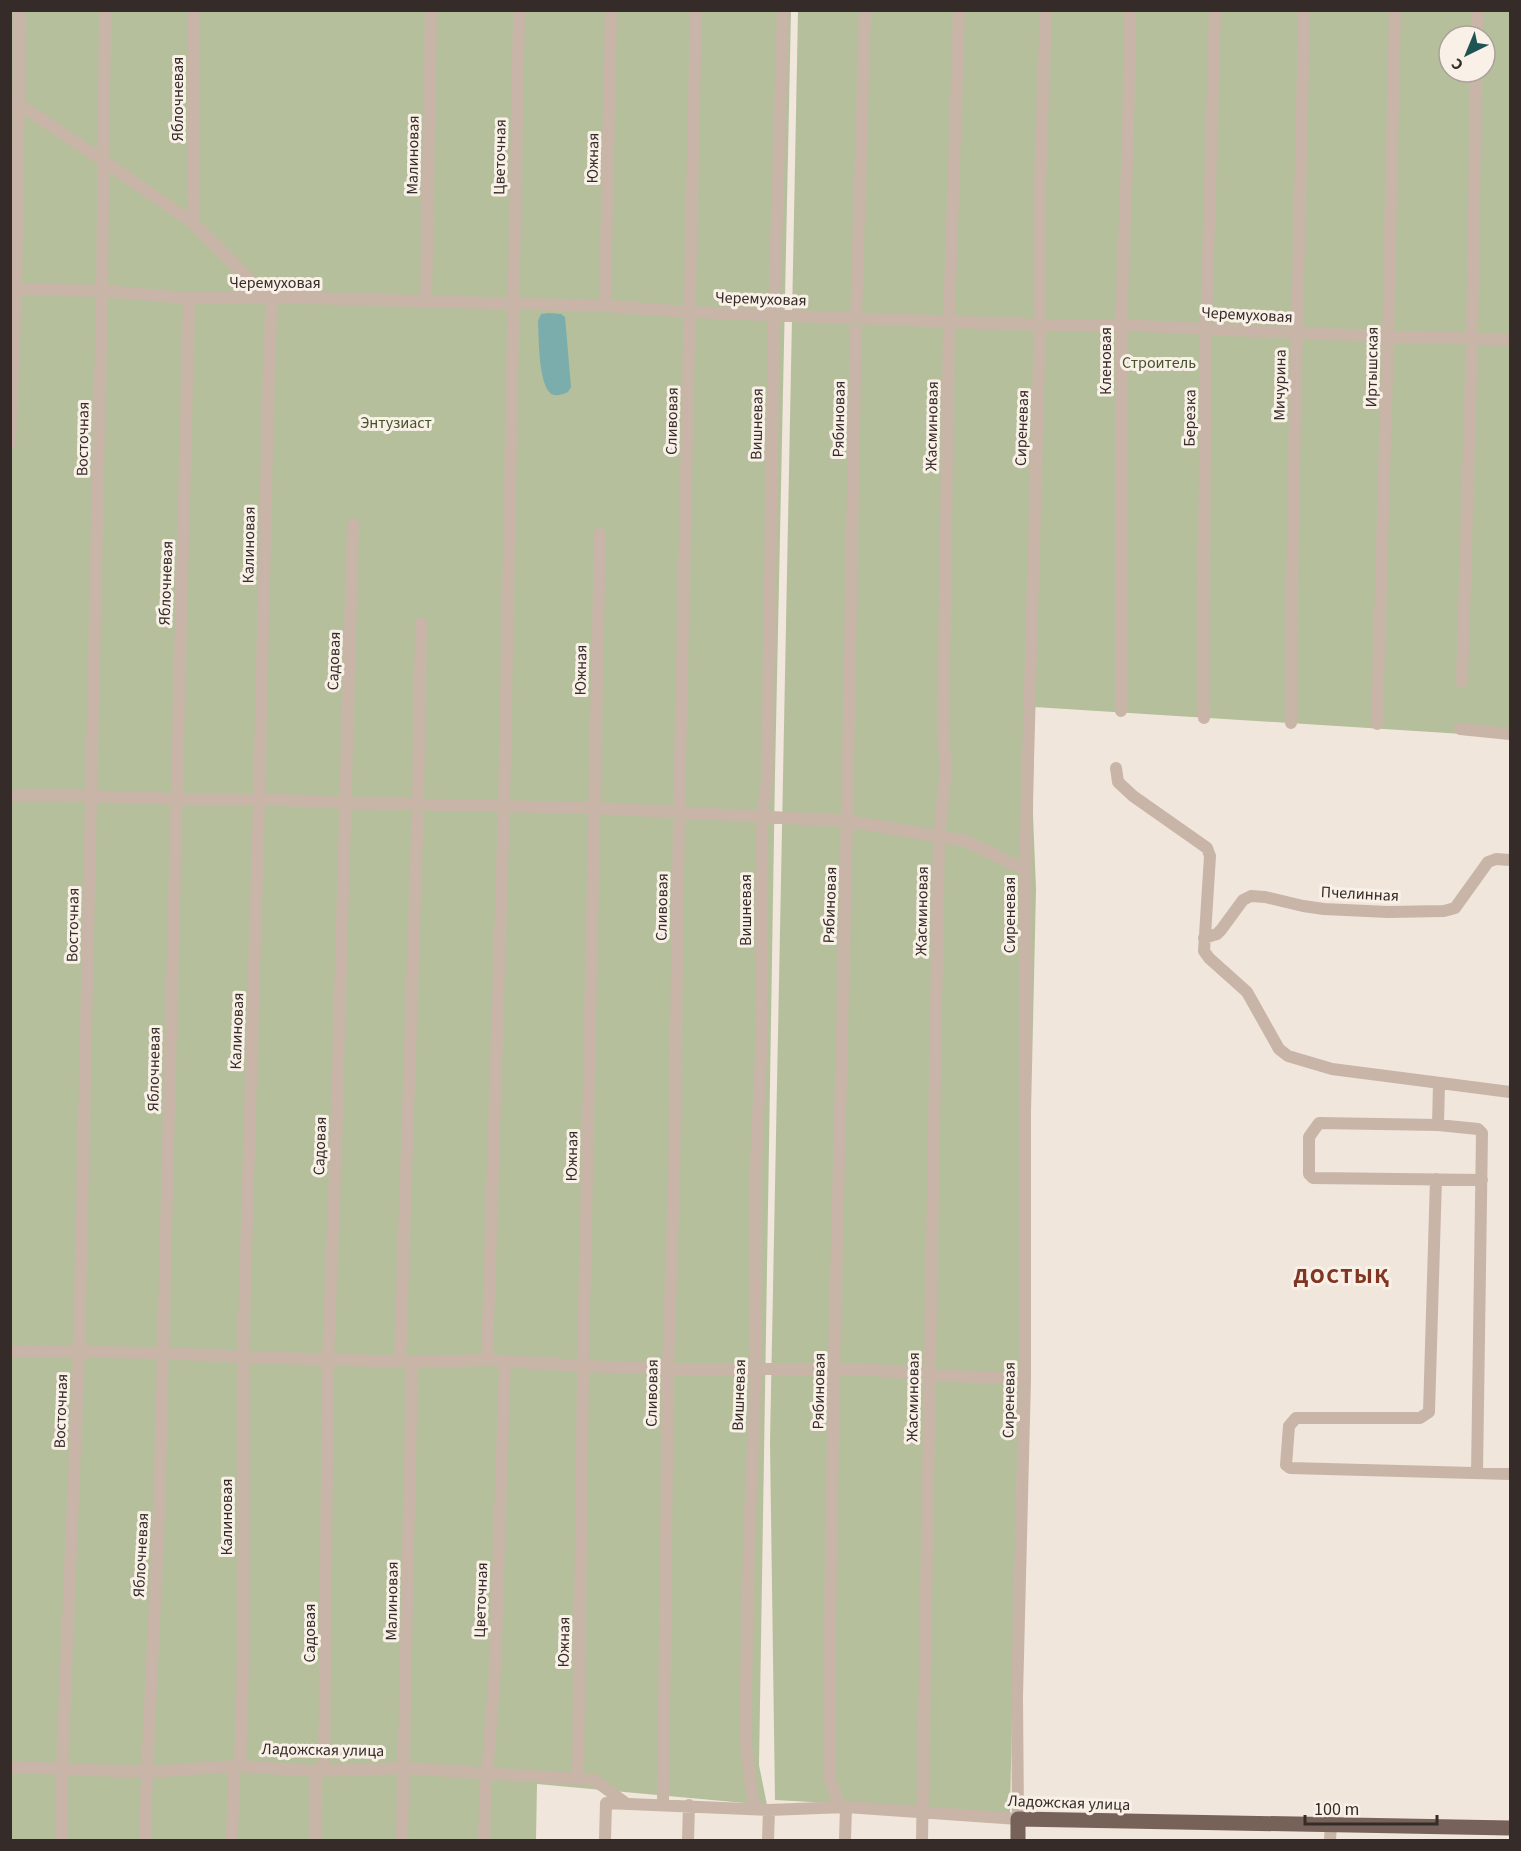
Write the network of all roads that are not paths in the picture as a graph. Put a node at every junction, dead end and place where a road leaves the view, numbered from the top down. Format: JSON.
{"nodes":[{"id":1,"x":20,"y":10,"type":"edge"},
{"id":2,"x":105,"y":10,"type":"edge"},
{"id":3,"x":194,"y":10,"type":"edge"},
{"id":4,"x":431,"y":10,"type":"edge"},
{"id":5,"x":519,"y":10,"type":"edge"},
{"id":6,"x":611,"y":10,"type":"edge"},
{"id":7,"x":696,"y":10,"type":"edge"},
{"id":8,"x":783,"y":10,"type":"edge"},
{"id":9,"x":865,"y":10,"type":"edge"},
{"id":10,"x":958,"y":10,"type":"edge"},
{"id":11,"x":1046,"y":10,"type":"edge"},
{"id":12,"x":1130,"y":10,"type":"edge"},
{"id":13,"x":1215,"y":10,"type":"edge"},
{"id":14,"x":1304,"y":10,"type":"edge"},
{"id":15,"x":1395,"y":10,"type":"edge"},
{"id":16,"x":1476,"y":84,"type":"edge"},
{"id":17,"x":14,"y":102,"type":"edge"},
{"id":18,"x":102,"y":160,"type":"junction"},
{"id":19,"x":193,"y":224,"type":"junction"},
{"id":20,"x":13,"y":289,"type":"edge"},
{"id":21,"x":102,"y":291,"type":"junction"},
{"id":22,"x":270,"y":297,"type":"junction"},
{"id":23,"x":189,"y":298,"type":"junction"},
{"id":24,"x":426,"y":301,"type":"junction"},
{"id":25,"x":513,"y":304,"type":"junction"},
{"id":26,"x":605,"y":306,"type":"junction"},
{"id":27,"x":690,"y":312,"type":"junction"},
{"id":28,"x":774,"y":314,"type":"junction"},
{"id":29,"x":856,"y":317,"type":"junction"},
{"id":30,"x":949,"y":321,"type":"junction"},
{"id":31,"x":1040,"y":325,"type":"junction"},
{"id":32,"x":1121,"y":325,"type":"junction"},
{"id":33,"x":1206,"y":329,"type":"junction"},
{"id":34,"x":1296,"y":333,"type":"junction"},
{"id":35,"x":1388,"y":335,"type":"junction"},
{"id":36,"x":1472,"y":338,"type":"junction"},
{"id":37,"x":1510,"y":340,"type":"edge"},
{"id":38,"x":10,"y":443,"type":"edge"},
{"id":39,"x":353,"y":524,"type":"dead end"},
{"id":40,"x":600,"y":534,"type":"dead end"},
{"id":41,"x":421,"y":623,"type":"dead end"},
{"id":42,"x":1461,"y":682,"type":"dead end"},
{"id":43,"x":1121,"y":711,"type":"dead end"},
{"id":44,"x":1204,"y":718,"type":"dead end"},
{"id":45,"x":1291,"y":723,"type":"dead end"},
{"id":46,"x":1377,"y":724,"type":"dead end"},
{"id":47,"x":1460,"y":729,"type":"dead end"},
{"id":48,"x":1510,"y":734,"type":"edge"},
{"id":49,"x":1116,"y":768,"type":"dead end"},
{"id":50,"x":10,"y":795,"type":"edge"},
{"id":51,"x":91,"y":796,"type":"junction"},
{"id":52,"x":260,"y":799,"type":"junction"},
{"id":53,"x":176,"y":800,"type":"junction"},
{"id":54,"x":345,"y":803,"type":"junction"},
{"id":55,"x":418,"y":803,"type":"junction"},
{"id":56,"x":504,"y":806,"type":"junction"},
{"id":57,"x":594,"y":808,"type":"junction"},
{"id":58,"x":679,"y":811,"type":"junction"},
{"id":59,"x":762,"y":816,"type":"junction"},
{"id":60,"x":848,"y":821,"type":"junction"},
{"id":61,"x":939,"y":835,"type":"junction"},
{"id":62,"x":1510,"y":860,"type":"edge"},
{"id":63,"x":1025,"y":870,"type":"junction"},
{"id":64,"x":1204,"y":938,"type":"junction"},
{"id":65,"x":1439,"y":1083,"type":"junction"},
{"id":66,"x":1510,"y":1092,"type":"edge"},
{"id":67,"x":1438,"y":1125,"type":"junction"},
{"id":68,"x":1436,"y":1179,"type":"junction"},
{"id":69,"x":1482,"y":1180,"type":"junction"},
{"id":70,"x":10,"y":1351,"type":"edge"},
{"id":71,"x":79,"y":1351,"type":"junction"},
{"id":72,"x":162,"y":1353,"type":"junction"},
{"id":73,"x":243,"y":1357,"type":"junction"},
{"id":74,"x":328,"y":1359,"type":"junction"},
{"id":75,"x":487,"y":1360,"type":"junction"},
{"id":76,"x":505,"y":1361,"type":"junction"},
{"id":77,"x":406,"y":1362,"type":"junction"},
{"id":78,"x":583,"y":1366,"type":"junction"},
{"id":79,"x":668,"y":1369,"type":"junction"},
{"id":80,"x":756,"y":1369,"type":"junction"},
{"id":81,"x":834,"y":1369,"type":"junction"},
{"id":82,"x":929,"y":1375,"type":"junction"},
{"id":83,"x":1025,"y":1379,"type":"junction"},
{"id":84,"x":1477,"y":1473,"type":"junction"},
{"id":85,"x":1510,"y":1474,"type":"edge"},
{"id":86,"x":237,"y":1766,"type":"junction"},
{"id":87,"x":10,"y":1767,"type":"edge"},
{"id":88,"x":404,"y":1768,"type":"junction"},
{"id":89,"x":62,"y":1769,"type":"junction"},
{"id":90,"x":320,"y":1770,"type":"junction"},
{"id":91,"x":147,"y":1772,"type":"junction"},
{"id":92,"x":487,"y":1773,"type":"junction"},
{"id":93,"x":578,"y":1779,"type":"junction"},
{"id":94,"x":842,"y":1803,"type":"junction"},
{"id":95,"x":627,"y":1804,"type":"junction"},
{"id":96,"x":663,"y":1805,"type":"junction"},
{"id":97,"x":689,"y":1805,"type":"junction"},
{"id":98,"x":754,"y":1809,"type":"junction"},
{"id":99,"x":769,"y":1810,"type":"junction"},
{"id":100,"x":923,"y":1813,"type":"junction"},
{"id":101,"x":1018,"y":1819,"type":"junction"},
{"id":102,"x":1331,"y":1825,"type":"junction"},
{"id":103,"x":1510,"y":1828,"type":"edge"},
{"id":104,"x":61,"y":1840,"type":"edge"},
{"id":105,"x":146,"y":1840,"type":"edge"},
{"id":106,"x":232,"y":1840,"type":"edge"},
{"id":107,"x":315,"y":1840,"type":"edge"},
{"id":108,"x":402,"y":1840,"type":"edge"},
{"id":109,"x":484,"y":1840,"type":"edge"},
{"id":110,"x":605,"y":1840,"type":"edge"},
{"id":111,"x":688,"y":1840,"type":"edge"},
{"id":112,"x":768,"y":1840,"type":"edge"},
{"id":113,"x":845,"y":1840,"type":"edge"},
{"id":114,"x":922,"y":1840,"type":"edge"},
{"id":115,"x":1018,"y":1840,"type":"edge"},
{"id":116,"x":1330,"y":1840,"type":"edge"}],
"edges":[{"from":1,"to":17,"type":"street"},
{"from":2,"to":18,"type":"street","name":"Восточная"},
{"from":3,"to":19,"type":"street","name":"Яблочневая"},
{"from":4,"to":24,"type":"street","name":"Малиновая"},
{"from":5,"to":25,"type":"street","name":"Цветочная"},
{"from":6,"to":26,"type":"street","name":"Южная"},
{"from":7,"to":27,"type":"street","name":"Сливовая"},
{"from":8,"to":28,"type":"street","name":"Вишневая"},
{"from":9,"to":29,"type":"street","name":"Рябиновая"},
{"from":10,"to":30,"type":"street","name":"Жасминовая"},
{"from":11,"to":31,"type":"street","name":"Сиреневая"},
{"from":12,"to":32,"type":"street","name":"Кленовая"},
{"from":13,"to":33,"type":"street","name":"Березка"},
{"from":14,"to":34,"type":"street","name":"Мичурина"},
{"from":15,"to":35,"type":"street","name":"Иртышская"},
{"from":16,"to":36,"type":"street"},
{"from":17,"to":18,"type":"street"},
{"from":17,"to":20,"type":"street"},
{"from":18,"to":19,"type":"street"},
{"from":18,"to":21,"type":"street","name":"Восточная"},
{"from":19,"to":22,"type":"street"},
{"from":20,"to":21,"type":"street","name":"Черемуховая"},
{"from":20,"to":38,"type":"street"},
{"from":21,"to":23,"type":"street","name":"Черемуховая"},
{"from":21,"to":51,"type":"street","name":"Восточная"},
{"from":22,"to":23,"type":"street","name":"Черемуховая"},
{"from":22,"to":24,"type":"street","name":"Черемуховая"},
{"from":22,"to":52,"type":"street","name":"Калиновая"},
{"from":23,"to":53,"type":"street","name":"Яблочневая"},
{"from":24,"to":25,"type":"street","name":"Черемуховая"},
{"from":25,"to":26,"type":"street","name":"Черемуховая"},
{"from":25,"to":56,"type":"street","name":"Цветочная"},
{"from":26,"to":27,"type":"street","name":"Черемуховая"},
{"from":27,"to":28,"type":"street","name":"Черемуховая"},
{"from":27,"to":58,"type":"street","name":"Сливовая"},
{"from":28,"to":29,"type":"street","name":"Черемуховая"},
{"from":28,"to":59,"type":"street","name":"Вишневая"},
{"from":29,"to":30,"type":"street","name":"Черемуховая"},
{"from":29,"to":60,"type":"street","name":"Рябиновая"},
{"from":30,"to":31,"type":"street","name":"Черемуховая"},
{"from":30,"to":61,"type":"street","name":"Жасминовая"},
{"from":31,"to":32,"type":"street","name":"Черемуховая"},
{"from":31,"to":63,"type":"street","name":"Сиреневая"},
{"from":32,"to":33,"type":"street","name":"Черемуховая"},
{"from":32,"to":43,"type":"street","name":"Кленовая"},
{"from":33,"to":34,"type":"street","name":"Черемуховая"},
{"from":33,"to":44,"type":"street","name":"Березка"},
{"from":34,"to":35,"type":"street","name":"Черемуховая"},
{"from":34,"to":45,"type":"street","name":"Мичурина"},
{"from":35,"to":36,"type":"street","name":"Черемуховая"},
{"from":35,"to":46,"type":"street","name":"Иртышская"},
{"from":36,"to":37,"type":"street","name":"Черемуховая"},
{"from":36,"to":42,"type":"street"},
{"from":39,"to":54,"type":"street","name":"Садовая"},
{"from":40,"to":57,"type":"street","name":"Южная"},
{"from":41,"to":55,"type":"street","name":"Малиновая"},
{"from":47,"to":48,"type":"street"},
{"from":49,"to":64,"type":"street"},
{"from":50,"to":51,"type":"street"},
{"from":51,"to":53,"type":"street"},
{"from":51,"to":71,"type":"street","name":"Восточная"},
{"from":52,"to":53,"type":"street"},
{"from":52,"to":54,"type":"street"},
{"from":52,"to":73,"type":"street","name":"Калиновая"},
{"from":53,"to":72,"type":"street","name":"Яблочневая"},
{"from":54,"to":55,"type":"street"},
{"from":54,"to":74,"type":"street","name":"Садовая"},
{"from":55,"to":56,"type":"street"},
{"from":55,"to":77,"type":"street","name":"Малиновая"},
{"from":56,"to":57,"type":"street"},
{"from":56,"to":75,"type":"street","name":"Цветочная"},
{"from":57,"to":58,"type":"street"},
{"from":57,"to":78,"type":"street","name":"Южная"},
{"from":58,"to":59,"type":"street"},
{"from":58,"to":79,"type":"street","name":"Сливовая"},
{"from":59,"to":60,"type":"street"},
{"from":59,"to":80,"type":"street","name":"Вишневая"},
{"from":60,"to":61,"type":"street"},
{"from":60,"to":81,"type":"street","name":"Рябиновая"},
{"from":61,"to":63,"type":"street"},
{"from":61,"to":82,"type":"street","name":"Жасминовая"},
{"from":62,"to":64,"type":"street","name":"Пчелинная"},
{"from":63,"to":83,"type":"street","name":"Сиреневая"},
{"from":64,"to":65,"type":"street"},
{"from":65,"to":66,"type":"street"},
{"from":65,"to":67,"type":"street"},
{"from":67,"to":68,"type":"street"},
{"from":67,"to":69,"type":"street"},
{"from":68,"to":69,"type":"street"},
{"from":68,"to":84,"type":"street"},
{"from":69,"to":84,"type":"street"},
{"from":70,"to":71,"type":"street"},
{"from":71,"to":72,"type":"street"},
{"from":71,"to":89,"type":"street","name":"Восточная"},
{"from":72,"to":73,"type":"street"},
{"from":72,"to":91,"type":"street","name":"Яблочневая"},
{"from":73,"to":74,"type":"street"},
{"from":73,"to":86,"type":"street","name":"Калиновая"},
{"from":74,"to":77,"type":"street"},
{"from":74,"to":90,"type":"street","name":"Садовая"},
{"from":75,"to":76,"type":"street"},
{"from":75,"to":77,"type":"street"},
{"from":76,"to":78,"type":"street"},
{"from":76,"to":92,"type":"street","name":"Цветочная"},
{"from":77,"to":88,"type":"street","name":"Малиновая"},
{"from":78,"to":79,"type":"street"},
{"from":78,"to":93,"type":"street","name":"Южная"},
{"from":79,"to":80,"type":"street"},
{"from":79,"to":96,"type":"street","name":"Сливовая"},
{"from":80,"to":81,"type":"street"},
{"from":80,"to":98,"type":"street","name":"Вишневая"},
{"from":81,"to":82,"type":"street"},
{"from":81,"to":94,"type":"street","name":"Рябиновая"},
{"from":82,"to":83,"type":"street"},
{"from":82,"to":100,"type":"street","name":"Жасминовая"},
{"from":83,"to":101,"type":"street","name":"Сиреневая"},
{"from":84,"to":85,"type":"street"},
{"from":86,"to":90,"type":"street","name":"Ладожская улица"},
{"from":86,"to":91,"type":"street","name":"Ладожская улица"},
{"from":86,"to":106,"type":"street","name":"Калиновая"},
{"from":87,"to":89,"type":"street","name":"Ладожская улица"},
{"from":88,"to":90,"type":"street","name":"Ладожская улица"},
{"from":88,"to":92,"type":"street","name":"Ладожская улица"},
{"from":88,"to":108,"type":"street","name":"Малиновая"},
{"from":89,"to":91,"type":"street","name":"Ладожская улица"},
{"from":89,"to":104,"type":"street","name":"Восточная"},
{"from":90,"to":107,"type":"street","name":"Садовая"},
{"from":91,"to":105,"type":"street","name":"Яблочневая"},
{"from":92,"to":93,"type":"street","name":"Ладожская улица"},
{"from":92,"to":109,"type":"street","name":"Цветочная"},
{"from":93,"to":95,"type":"street","name":"Ладожская улица"},
{"from":94,"to":99,"type":"street","name":"Ладожская улица"},
{"from":94,"to":100,"type":"street","name":"Ладожская улица"},
{"from":94,"to":113,"type":"street","name":"Рябиновая"},
{"from":95,"to":96,"type":"street","name":"Ладожская улица"},
{"from":95,"to":110,"type":"street","name":"Ладожская улица"},
{"from":96,"to":97,"type":"street","name":"Ладожская улица"},
{"from":97,"to":98,"type":"street","name":"Ладожская улица"},
{"from":97,"to":111,"type":"street"},
{"from":98,"to":99,"type":"street","name":"Ладожская улица"},
{"from":99,"to":112,"type":"street"},
{"from":100,"to":101,"type":"street","name":"Ладожская улица"},
{"from":100,"to":114,"type":"street","name":"Жасминовая"},
{"from":101,"to":102,"type":"main road","name":"Ладожская улица"},
{"from":101,"to":115,"type":"main road"},
{"from":102,"to":103,"type":"main road","name":"Ладожская улица"},
{"from":102,"to":116,"type":"street"}]}
